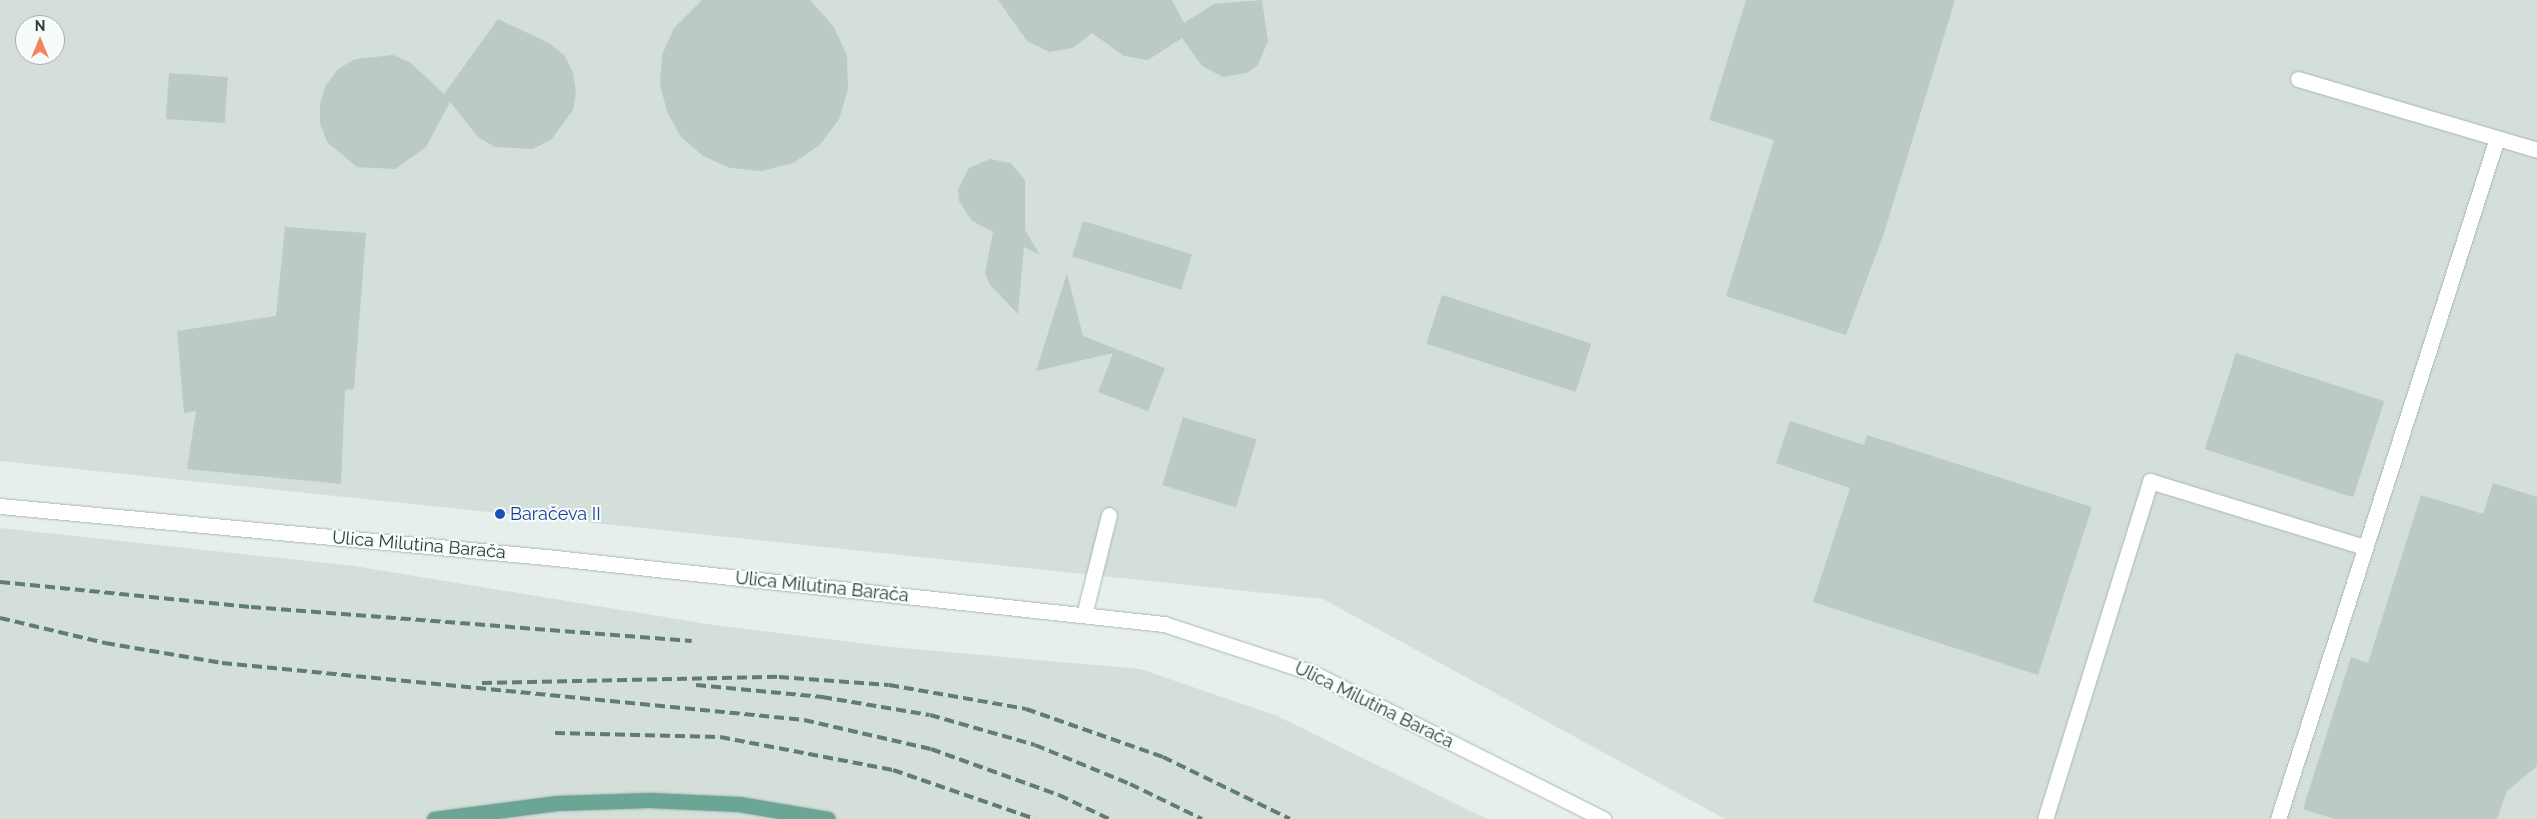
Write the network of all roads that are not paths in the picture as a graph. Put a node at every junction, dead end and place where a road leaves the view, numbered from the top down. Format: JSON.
{"nodes":[{"id":1,"x":2298,"y":79,"type":"dead end"},
{"id":2,"x":2497,"y":138,"type":"junction"},
{"id":3,"x":2537,"y":150,"type":"edge"},
{"id":4,"x":0,"y":506,"type":"edge"},
{"id":5,"x":1109,"y":515,"type":"dead end"},
{"id":6,"x":2364,"y":547,"type":"junction"},
{"id":7,"x":1084,"y":616,"type":"junction"},
{"id":8,"x":434,"y":819,"type":"edge"},
{"id":9,"x":828,"y":819,"type":"edge"},
{"id":10,"x":1603,"y":819,"type":"edge"},
{"id":11,"x":2045,"y":819,"type":"edge"},
{"id":12,"x":2278,"y":819,"type":"edge"}],
"edges":[{"from":1,"to":2,"type":"street"},
{"from":2,"to":3,"type":"street"},
{"from":2,"to":6,"type":"street"},
{"from":4,"to":7,"type":"street","name":"Ulica Milutina Barača"},
{"from":5,"to":7,"type":"street"},
{"from":6,"to":11,"type":"street"},
{"from":6,"to":12,"type":"street"},
{"from":7,"to":10,"type":"street","name":"Ulica Milutina Barača"},
{"from":8,"to":9,"type":"main road"}]}
